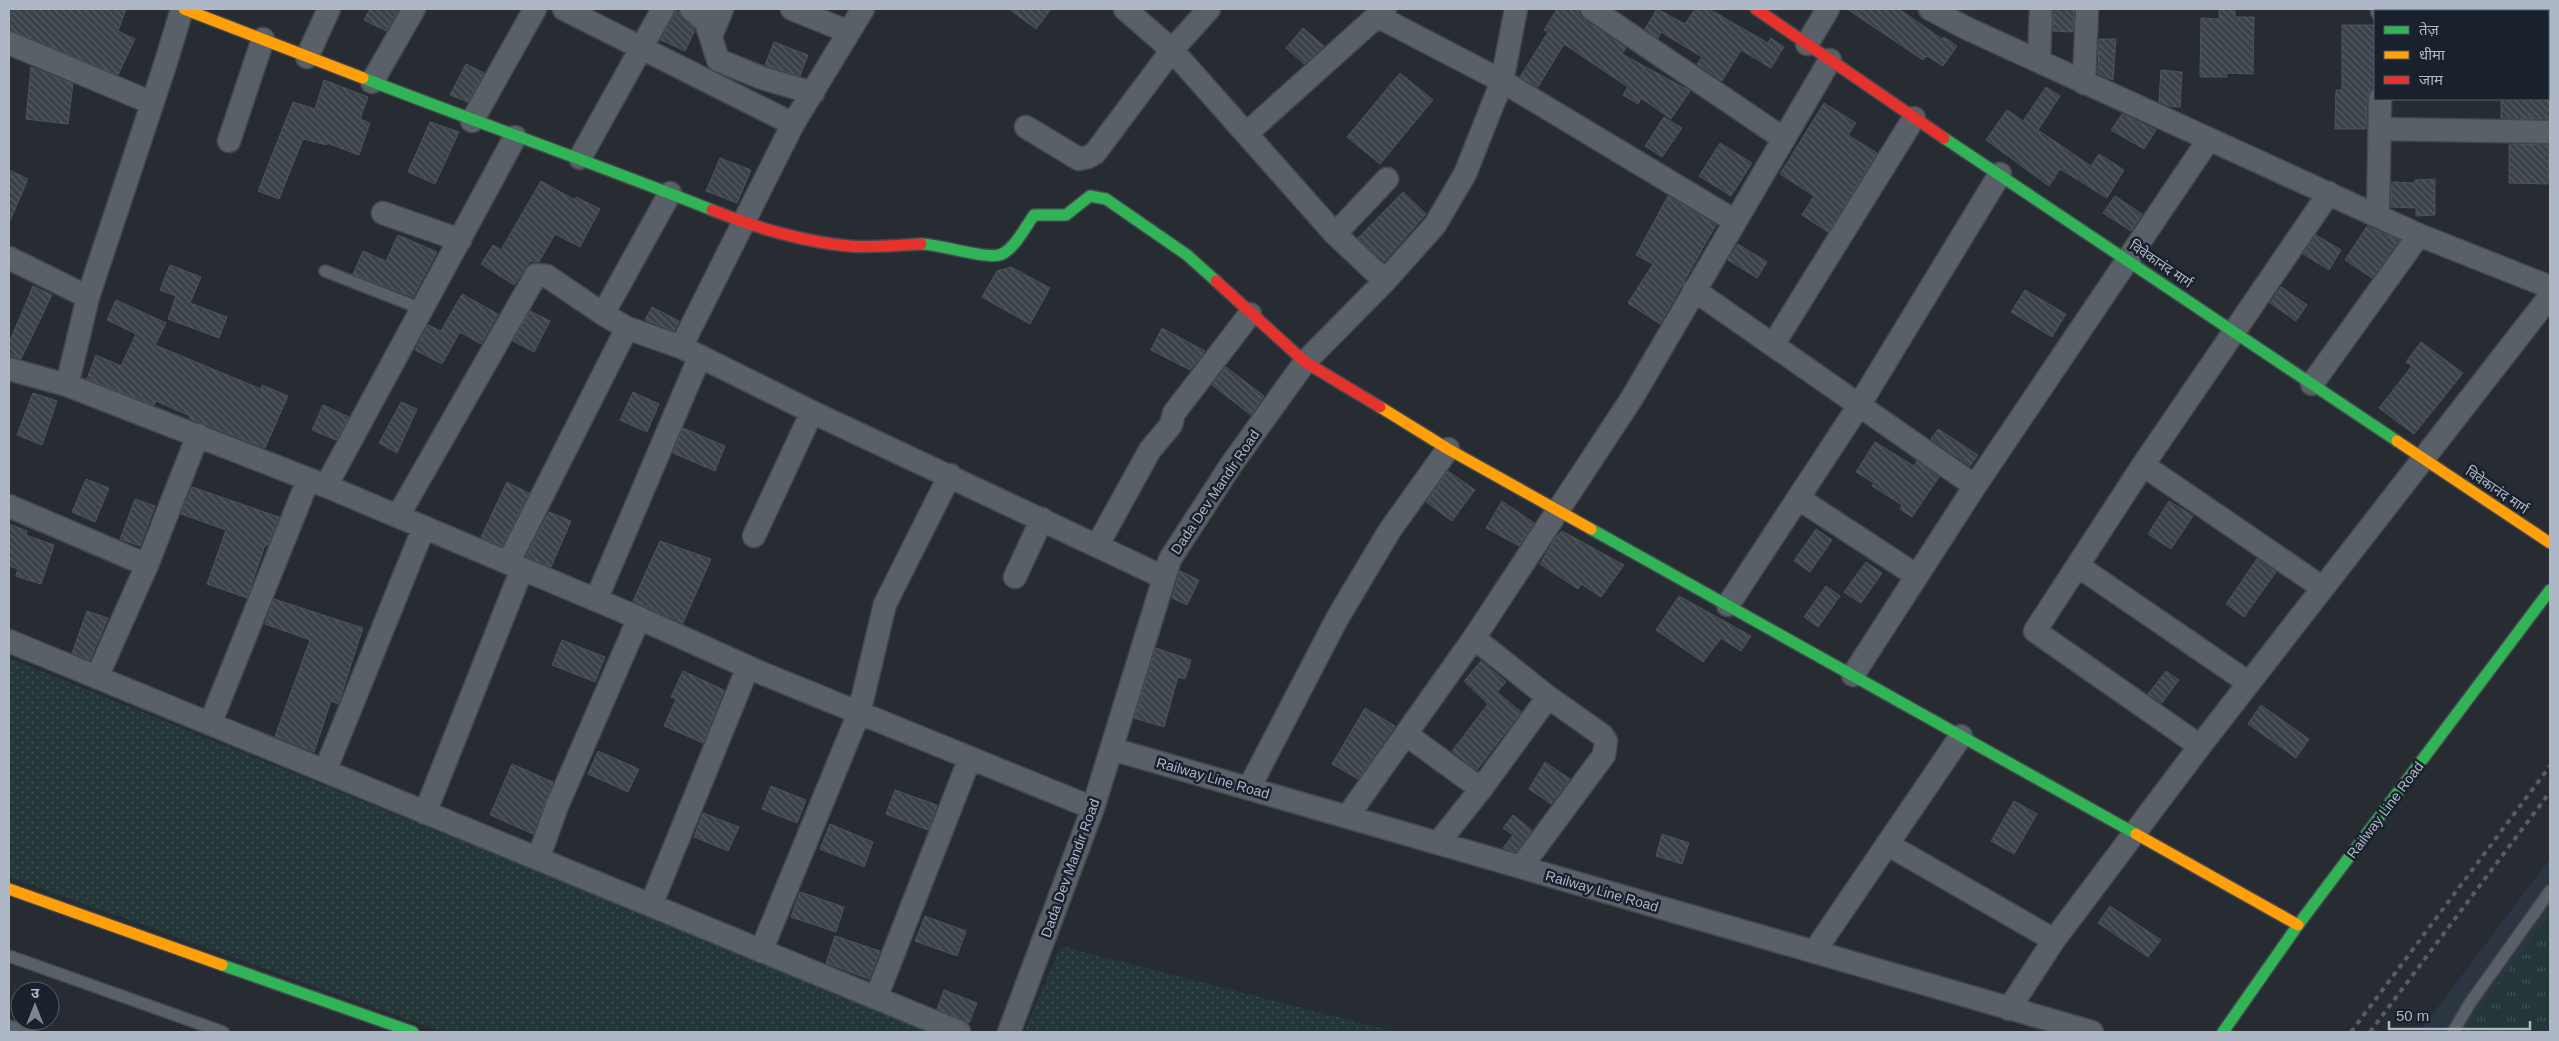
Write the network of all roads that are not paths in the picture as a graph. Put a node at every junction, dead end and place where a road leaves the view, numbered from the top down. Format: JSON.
{"nodes":[{"id":1,"x":183,"y":9,"type":"edge"},
{"id":2,"x":329,"y":9,"type":"edge"},
{"id":3,"x":414,"y":9,"type":"edge"},
{"id":4,"x":536,"y":9,"type":"edge"},
{"id":5,"x":564,"y":9,"type":"edge"},
{"id":6,"x":663,"y":9,"type":"edge"},
{"id":7,"x":691,"y":9,"type":"edge"},
{"id":8,"x":722,"y":9,"type":"edge"},
{"id":9,"x":792,"y":9,"type":"edge"},
{"id":10,"x":863,"y":9,"type":"edge"},
{"id":11,"x":1125,"y":9,"type":"edge"},
{"id":12,"x":1209,"y":9,"type":"edge"},
{"id":13,"x":1516,"y":9,"type":"edge"},
{"id":14,"x":1592,"y":9,"type":"edge"},
{"id":15,"x":1756,"y":9,"type":"edge"},
{"id":16,"x":1828,"y":9,"type":"edge"},
{"id":17,"x":1930,"y":9,"type":"edge"},
{"id":18,"x":2041,"y":9,"type":"edge"},
{"id":19,"x":2087,"y":9,"type":"edge"},
{"id":20,"x":1381,"y":12,"type":"edge"},
{"id":21,"x":1967,"y":18,"type":"edge"},
{"id":22,"x":850,"y":32,"type":"junction"},
{"id":23,"x":711,"y":36,"type":"junction"},
{"id":24,"x":263,"y":40,"type":"junction"},
{"id":25,"x":9,"y":43,"type":"edge"},
{"id":26,"x":1807,"y":44,"type":"junction"},
{"id":27,"x":642,"y":49,"type":"junction"},
{"id":28,"x":1172,"y":50,"type":"junction"},
{"id":29,"x":308,"y":57,"type":"junction"},
{"id":30,"x":1830,"y":60,"type":"junction"},
{"id":31,"x":2039,"y":60,"type":"junction"},
{"id":32,"x":1502,"y":81,"type":"junction"},
{"id":33,"x":372,"y":82,"type":"junction"},
{"id":34,"x":2084,"y":83,"type":"junction"},
{"id":35,"x":813,"y":93,"type":"junction"},
{"id":36,"x":2380,"y":100,"type":"edge"},
{"id":37,"x":152,"y":103,"type":"junction"},
{"id":38,"x":1914,"y":118,"type":"junction"},
{"id":39,"x":472,"y":121,"type":"junction"},
{"id":40,"x":794,"y":124,"type":"junction"},
{"id":41,"x":1026,"y":127,"type":"dead end"},
{"id":42,"x":2380,"y":129,"type":"junction"},
{"id":43,"x":2550,"y":132,"type":"edge"},
{"id":44,"x":1247,"y":133,"type":"junction"},
{"id":45,"x":515,"y":137,"type":"junction"},
{"id":46,"x":1784,"y":138,"type":"junction"},
{"id":47,"x":2209,"y":140,"type":"junction"},
{"id":48,"x":229,"y":141,"type":"dead end"},
{"id":49,"x":580,"y":158,"type":"junction"},
{"id":50,"x":2000,"y":174,"type":"junction"},
{"id":51,"x":1387,"y":179,"type":"dead end"},
{"id":52,"x":670,"y":193,"type":"junction"},
{"id":53,"x":2329,"y":193,"type":"junction"},
{"id":54,"x":383,"y":213,"type":"dead end"},
{"id":55,"x":2378,"y":216,"type":"junction"},
{"id":56,"x":1735,"y":221,"type":"junction"},
{"id":57,"x":744,"y":223,"type":"junction"},
{"id":58,"x":1336,"y":234,"type":"junction"},
{"id":59,"x":2419,"y":236,"type":"junction"},
{"id":60,"x":460,"y":240,"type":"junction"},
{"id":61,"x":9,"y":258,"type":"edge"},
{"id":62,"x":2126,"y":259,"type":"junction"},
{"id":63,"x":325,"y":271,"type":"dead end"},
{"id":64,"x":1385,"y":281,"type":"junction"},
{"id":65,"x":2550,"y":288,"type":"edge"},
{"id":66,"x":1694,"y":290,"type":"junction"},
{"id":67,"x":2550,"y":296,"type":"edge"},
{"id":68,"x":88,"y":297,"type":"junction"},
{"id":69,"x":422,"y":309,"type":"junction"},
{"id":70,"x":603,"y":314,"type":"junction"},
{"id":71,"x":1250,"y":314,"type":"junction"},
{"id":72,"x":627,"y":328,"type":"junction"},
{"id":73,"x":2234,"y":331,"type":"junction"},
{"id":74,"x":1773,"y":346,"type":"junction"},
{"id":75,"x":690,"y":352,"type":"junction"},
{"id":76,"x":1304,"y":362,"type":"junction"},
{"id":77,"x":9,"y":369,"type":"edge"},
{"id":78,"x":2312,"y":384,"type":"junction"},
{"id":79,"x":67,"y":385,"type":"junction"},
{"id":80,"x":1858,"y":407,"type":"junction"},
{"id":81,"x":812,"y":412,"type":"junction"},
{"id":82,"x":198,"y":435,"type":"junction"},
{"id":83,"x":1448,"y":449,"type":"junction"},
{"id":84,"x":2424,"y":458,"type":"junction"},
{"id":85,"x":2143,"y":465,"type":"junction"},
{"id":86,"x":950,"y":475,"type":"junction"},
{"id":87,"x":317,"y":483,"type":"junction"},
{"id":88,"x":1975,"y":486,"type":"junction"},
{"id":89,"x":1798,"y":498,"type":"junction"},
{"id":90,"x":9,"y":506,"type":"edge"},
{"id":91,"x":1559,"y":512,"type":"junction"},
{"id":92,"x":398,"y":516,"type":"junction"},
{"id":93,"x":1042,"y":519,"type":"junction"},
{"id":94,"x":424,"y":527,"type":"junction"},
{"id":95,"x":754,"y":536,"type":"dead end"},
{"id":96,"x":2550,"y":543,"type":"edge"},
{"id":97,"x":1097,"y":546,"type":"junction"},
{"id":98,"x":147,"y":565,"type":"junction"},
{"id":99,"x":515,"y":566,"type":"junction"},
{"id":100,"x":2078,"y":566,"type":"junction"},
{"id":101,"x":1917,"y":576,"type":"junction"},
{"id":102,"x":1015,"y":577,"type":"dead end"},
{"id":103,"x":1163,"y":577,"type":"junction"},
{"id":104,"x":2323,"y":588,"type":"junction"},
{"id":105,"x":2550,"y":590,"type":"edge"},
{"id":106,"x":596,"y":600,"type":"junction"},
{"id":107,"x":1728,"y":605,"type":"junction"},
{"id":108,"x":639,"y":618,"type":"junction"},
{"id":109,"x":1474,"y":638,"type":"junction"},
{"id":110,"x":9,"y":641,"type":"edge"},
{"id":111,"x":748,"y":666,"type":"junction"},
{"id":112,"x":1853,"y":675,"type":"junction"},
{"id":113,"x":98,"y":678,"type":"junction"},
{"id":114,"x":2249,"y":683,"type":"junction"},
{"id":115,"x":1548,"y":697,"type":"junction"},
{"id":116,"x":859,"y":713,"type":"junction"},
{"id":117,"x":210,"y":724,"type":"junction"},
{"id":118,"x":1407,"y":735,"type":"junction"},
{"id":119,"x":1960,"y":736,"type":"junction"},
{"id":120,"x":2200,"y":746,"type":"junction"},
{"id":121,"x":1112,"y":749,"type":"junction"},
{"id":122,"x":970,"y":758,"type":"junction"},
{"id":123,"x":325,"y":771,"type":"junction"},
{"id":124,"x":1249,"y":788,"type":"junction"},
{"id":125,"x":1481,"y":789,"type":"junction"},
{"id":126,"x":1093,"y":808,"type":"junction"},
{"id":127,"x":425,"y":812,"type":"junction"},
{"id":128,"x":1347,"y":817,"type":"junction"},
{"id":129,"x":2135,"y":833,"type":"junction"},
{"id":130,"x":1438,"y":843,"type":"junction"},
{"id":131,"x":1887,"y":844,"type":"junction"},
{"id":132,"x":538,"y":859,"type":"junction"},
{"id":133,"x":1521,"y":867,"type":"junction"},
{"id":134,"x":9,"y":889,"type":"edge"},
{"id":135,"x":2550,"y":891,"type":"edge"},
{"id":136,"x":651,"y":905,"type":"junction"},
{"id":137,"x":2298,"y":925,"type":"junction"},
{"id":138,"x":2054,"y":940,"type":"junction"},
{"id":139,"x":761,"y":951,"type":"junction"},
{"id":140,"x":1814,"y":952,"type":"junction"},
{"id":141,"x":9,"y":956,"type":"edge"},
{"id":142,"x":876,"y":998,"type":"junction"},
{"id":143,"x":2009,"y":1008,"type":"junction"},
{"id":144,"x":9,"y":1026,"type":"edge"},
{"id":145,"x":31,"y":1032,"type":"edge"},
{"id":146,"x":223,"y":1032,"type":"edge"},
{"id":147,"x":413,"y":1032,"type":"edge"},
{"id":148,"x":959,"y":1032,"type":"edge"},
{"id":149,"x":1009,"y":1032,"type":"edge"},
{"id":150,"x":2092,"y":1032,"type":"edge"},
{"id":151,"x":2224,"y":1032,"type":"edge"},
{"id":152,"x":2453,"y":1032,"type":"edge"}],
"edges":[{"from":1,"to":24,"type":"street"},
{"from":1,"to":37,"type":"street"},
{"from":2,"to":29,"type":"street"},
{"from":3,"to":33,"type":"street"},
{"from":4,"to":39,"type":"street"},
{"from":5,"to":27,"type":"street"},
{"from":6,"to":27,"type":"street"},
{"from":7,"to":23,"type":"street"},
{"from":8,"to":23,"type":"street"},
{"from":9,"to":22,"type":"street"},
{"from":10,"to":22,"type":"street"},
{"from":11,"to":28,"type":"street"},
{"from":12,"to":28,"type":"street"},
{"from":13,"to":32,"type":"street","name":"Dada Dev Mandir Road"},
{"from":14,"to":46,"type":"street"},
{"from":15,"to":26,"type":"street","name":"विवेकानंद मार्ग"},
{"from":16,"to":26,"type":"street"},
{"from":17,"to":21,"type":"street"},
{"from":18,"to":31,"type":"street"},
{"from":19,"to":34,"type":"street"},
{"from":20,"to":32,"type":"street"},
{"from":20,"to":44,"type":"street"},
{"from":21,"to":31,"type":"street"},
{"from":22,"to":35,"type":"street"},
{"from":23,"to":35,"type":"street"},
{"from":24,"to":29,"type":"street"},
{"from":24,"to":48,"type":"street"},
{"from":25,"to":37,"type":"street"},
{"from":26,"to":30,"type":"street","name":"विवेकानंद मार्ग"},
{"from":27,"to":40,"type":"street"},
{"from":27,"to":49,"type":"street"},
{"from":28,"to":41,"type":"street"},
{"from":28,"to":44,"type":"street"},
{"from":29,"to":33,"type":"street"},
{"from":30,"to":38,"type":"street","name":"विवेकानंद मार्ग"},
{"from":30,"to":46,"type":"street"},
{"from":31,"to":34,"type":"street"},
{"from":32,"to":56,"type":"street"},
{"from":32,"to":64,"type":"street","name":"Dada Dev Mandir Road"},
{"from":33,"to":39,"type":"street"},
{"from":34,"to":47,"type":"street"},
{"from":35,"to":40,"type":"street"},
{"from":36,"to":42,"type":"street"},
{"from":37,"to":68,"type":"street"},
{"from":38,"to":50,"type":"street","name":"विवेकानंद मार्ग"},
{"from":38,"to":74,"type":"street"},
{"from":39,"to":45,"type":"street"},
{"from":40,"to":57,"type":"street"},
{"from":42,"to":43,"type":"street"},
{"from":42,"to":55,"type":"street"},
{"from":44,"to":58,"type":"street"},
{"from":45,"to":49,"type":"street"},
{"from":45,"to":60,"type":"street"},
{"from":46,"to":56,"type":"street"},
{"from":47,"to":53,"type":"street"},
{"from":47,"to":62,"type":"street"},
{"from":49,"to":52,"type":"street"},
{"from":50,"to":62,"type":"street","name":"विवेकानंद मार्ग"},
{"from":50,"to":80,"type":"street"},
{"from":51,"to":58,"type":"street"},
{"from":52,"to":57,"type":"street"},
{"from":52,"to":70,"type":"street"},
{"from":53,"to":55,"type":"street"},
{"from":53,"to":73,"type":"street"},
{"from":54,"to":60,"type":"street"},
{"from":55,"to":59,"type":"street"},
{"from":56,"to":66,"type":"street"},
{"from":57,"to":71,"type":"street"},
{"from":57,"to":75,"type":"street"},
{"from":58,"to":64,"type":"street"},
{"from":59,"to":65,"type":"street"},
{"from":59,"to":78,"type":"street"},
{"from":60,"to":69,"type":"street"},
{"from":61,"to":68,"type":"street"},
{"from":62,"to":73,"type":"street","name":"विवेकानंद मार्ग"},
{"from":62,"to":88,"type":"street"},
{"from":63,"to":69,"type":"lane"},
{"from":64,"to":76,"type":"street","name":"Dada Dev Mandir Road"},
{"from":66,"to":74,"type":"street"},
{"from":66,"to":91,"type":"street"},
{"from":67,"to":84,"type":"street"},
{"from":68,"to":79,"type":"street"},
{"from":69,"to":87,"type":"street"},
{"from":70,"to":72,"type":"street"},
{"from":70,"to":92,"type":"street"},
{"from":71,"to":76,"type":"street"},
{"from":71,"to":97,"type":"street"},
{"from":72,"to":75,"type":"street"},
{"from":72,"to":99,"type":"street"},
{"from":73,"to":78,"type":"street","name":"विवेकानंद मार्ग"},
{"from":73,"to":85,"type":"street"},
{"from":74,"to":80,"type":"street"},
{"from":75,"to":81,"type":"street"},
{"from":75,"to":106,"type":"street"},
{"from":76,"to":83,"type":"street"},
{"from":76,"to":103,"type":"street","name":"Dada Dev Mandir Road"},
{"from":77,"to":79,"type":"street"},
{"from":78,"to":84,"type":"street","name":"विवेकानंद मार्ग"},
{"from":79,"to":82,"type":"street"},
{"from":80,"to":88,"type":"street"},
{"from":80,"to":89,"type":"street"},
{"from":81,"to":86,"type":"street"},
{"from":81,"to":95,"type":"street"},
{"from":82,"to":87,"type":"street"},
{"from":82,"to":98,"type":"street"},
{"from":83,"to":91,"type":"street"},
{"from":83,"to":124,"type":"street"},
{"from":84,"to":96,"type":"street","name":"विवेकानंद मार्ग"},
{"from":84,"to":104,"type":"street"},
{"from":85,"to":100,"type":"street"},
{"from":85,"to":104,"type":"street"},
{"from":86,"to":93,"type":"street"},
{"from":86,"to":116,"type":"street"},
{"from":87,"to":92,"type":"street"},
{"from":87,"to":117,"type":"street"},
{"from":88,"to":101,"type":"street"},
{"from":89,"to":101,"type":"street"},
{"from":89,"to":107,"type":"street"},
{"from":90,"to":98,"type":"street"},
{"from":91,"to":107,"type":"street"},
{"from":91,"to":109,"type":"street"},
{"from":92,"to":94,"type":"street"},
{"from":93,"to":97,"type":"street"},
{"from":93,"to":102,"type":"street"},
{"from":94,"to":99,"type":"street"},
{"from":94,"to":123,"type":"street"},
{"from":97,"to":103,"type":"street"},
{"from":98,"to":113,"type":"street"},
{"from":99,"to":106,"type":"street"},
{"from":99,"to":127,"type":"street"},
{"from":100,"to":114,"type":"street"},
{"from":100,"to":120,"type":"street"},
{"from":101,"to":112,"type":"street"},
{"from":103,"to":121,"type":"street","name":"Dada Dev Mandir Road"},
{"from":104,"to":114,"type":"street"},
{"from":105,"to":137,"type":"street","name":"Railway Line Road"},
{"from":106,"to":108,"type":"street"},
{"from":107,"to":112,"type":"street"},
{"from":108,"to":111,"type":"street"},
{"from":108,"to":132,"type":"street"},
{"from":109,"to":115,"type":"street"},
{"from":109,"to":118,"type":"street"},
{"from":110,"to":113,"type":"street"},
{"from":111,"to":116,"type":"street"},
{"from":111,"to":136,"type":"street"},
{"from":112,"to":119,"type":"street"},
{"from":113,"to":117,"type":"street"},
{"from":114,"to":120,"type":"street"},
{"from":115,"to":125,"type":"street"},
{"from":115,"to":133,"type":"street"},
{"from":116,"to":122,"type":"street"},
{"from":116,"to":139,"type":"street"},
{"from":117,"to":123,"type":"street"},
{"from":118,"to":125,"type":"street"},
{"from":118,"to":128,"type":"street"},
{"from":119,"to":129,"type":"street"},
{"from":119,"to":131,"type":"street"},
{"from":120,"to":129,"type":"street"},
{"from":121,"to":124,"type":"street","name":"Railway Line Road"},
{"from":121,"to":126,"type":"street","name":"Dada Dev Mandir Road"},
{"from":122,"to":126,"type":"street"},
{"from":122,"to":142,"type":"street"},
{"from":123,"to":127,"type":"street"},
{"from":124,"to":128,"type":"street","name":"Railway Line Road"},
{"from":125,"to":130,"type":"street"},
{"from":126,"to":149,"type":"street","name":"Dada Dev Mandir Road"},
{"from":127,"to":132,"type":"street"},
{"from":128,"to":130,"type":"street","name":"Railway Line Road"},
{"from":129,"to":137,"type":"street"},
{"from":129,"to":138,"type":"street"},
{"from":130,"to":133,"type":"street","name":"Railway Line Road"},
{"from":131,"to":138,"type":"street"},
{"from":131,"to":140,"type":"street"},
{"from":132,"to":136,"type":"street"},
{"from":133,"to":140,"type":"street","name":"Railway Line Road"},
{"from":134,"to":147,"type":"street"},
{"from":135,"to":152,"type":"lane"},
{"from":136,"to":139,"type":"street"},
{"from":137,"to":151,"type":"street","name":"Railway Line Road"},
{"from":138,"to":143,"type":"street"},
{"from":139,"to":142,"type":"street"},
{"from":140,"to":143,"type":"street","name":"Railway Line Road"},
{"from":141,"to":146,"type":"lane"},
{"from":142,"to":148,"type":"street"},
{"from":143,"to":150,"type":"street","name":"Railway Line Road"},
{"from":144,"to":145,"type":"lane"}]}
